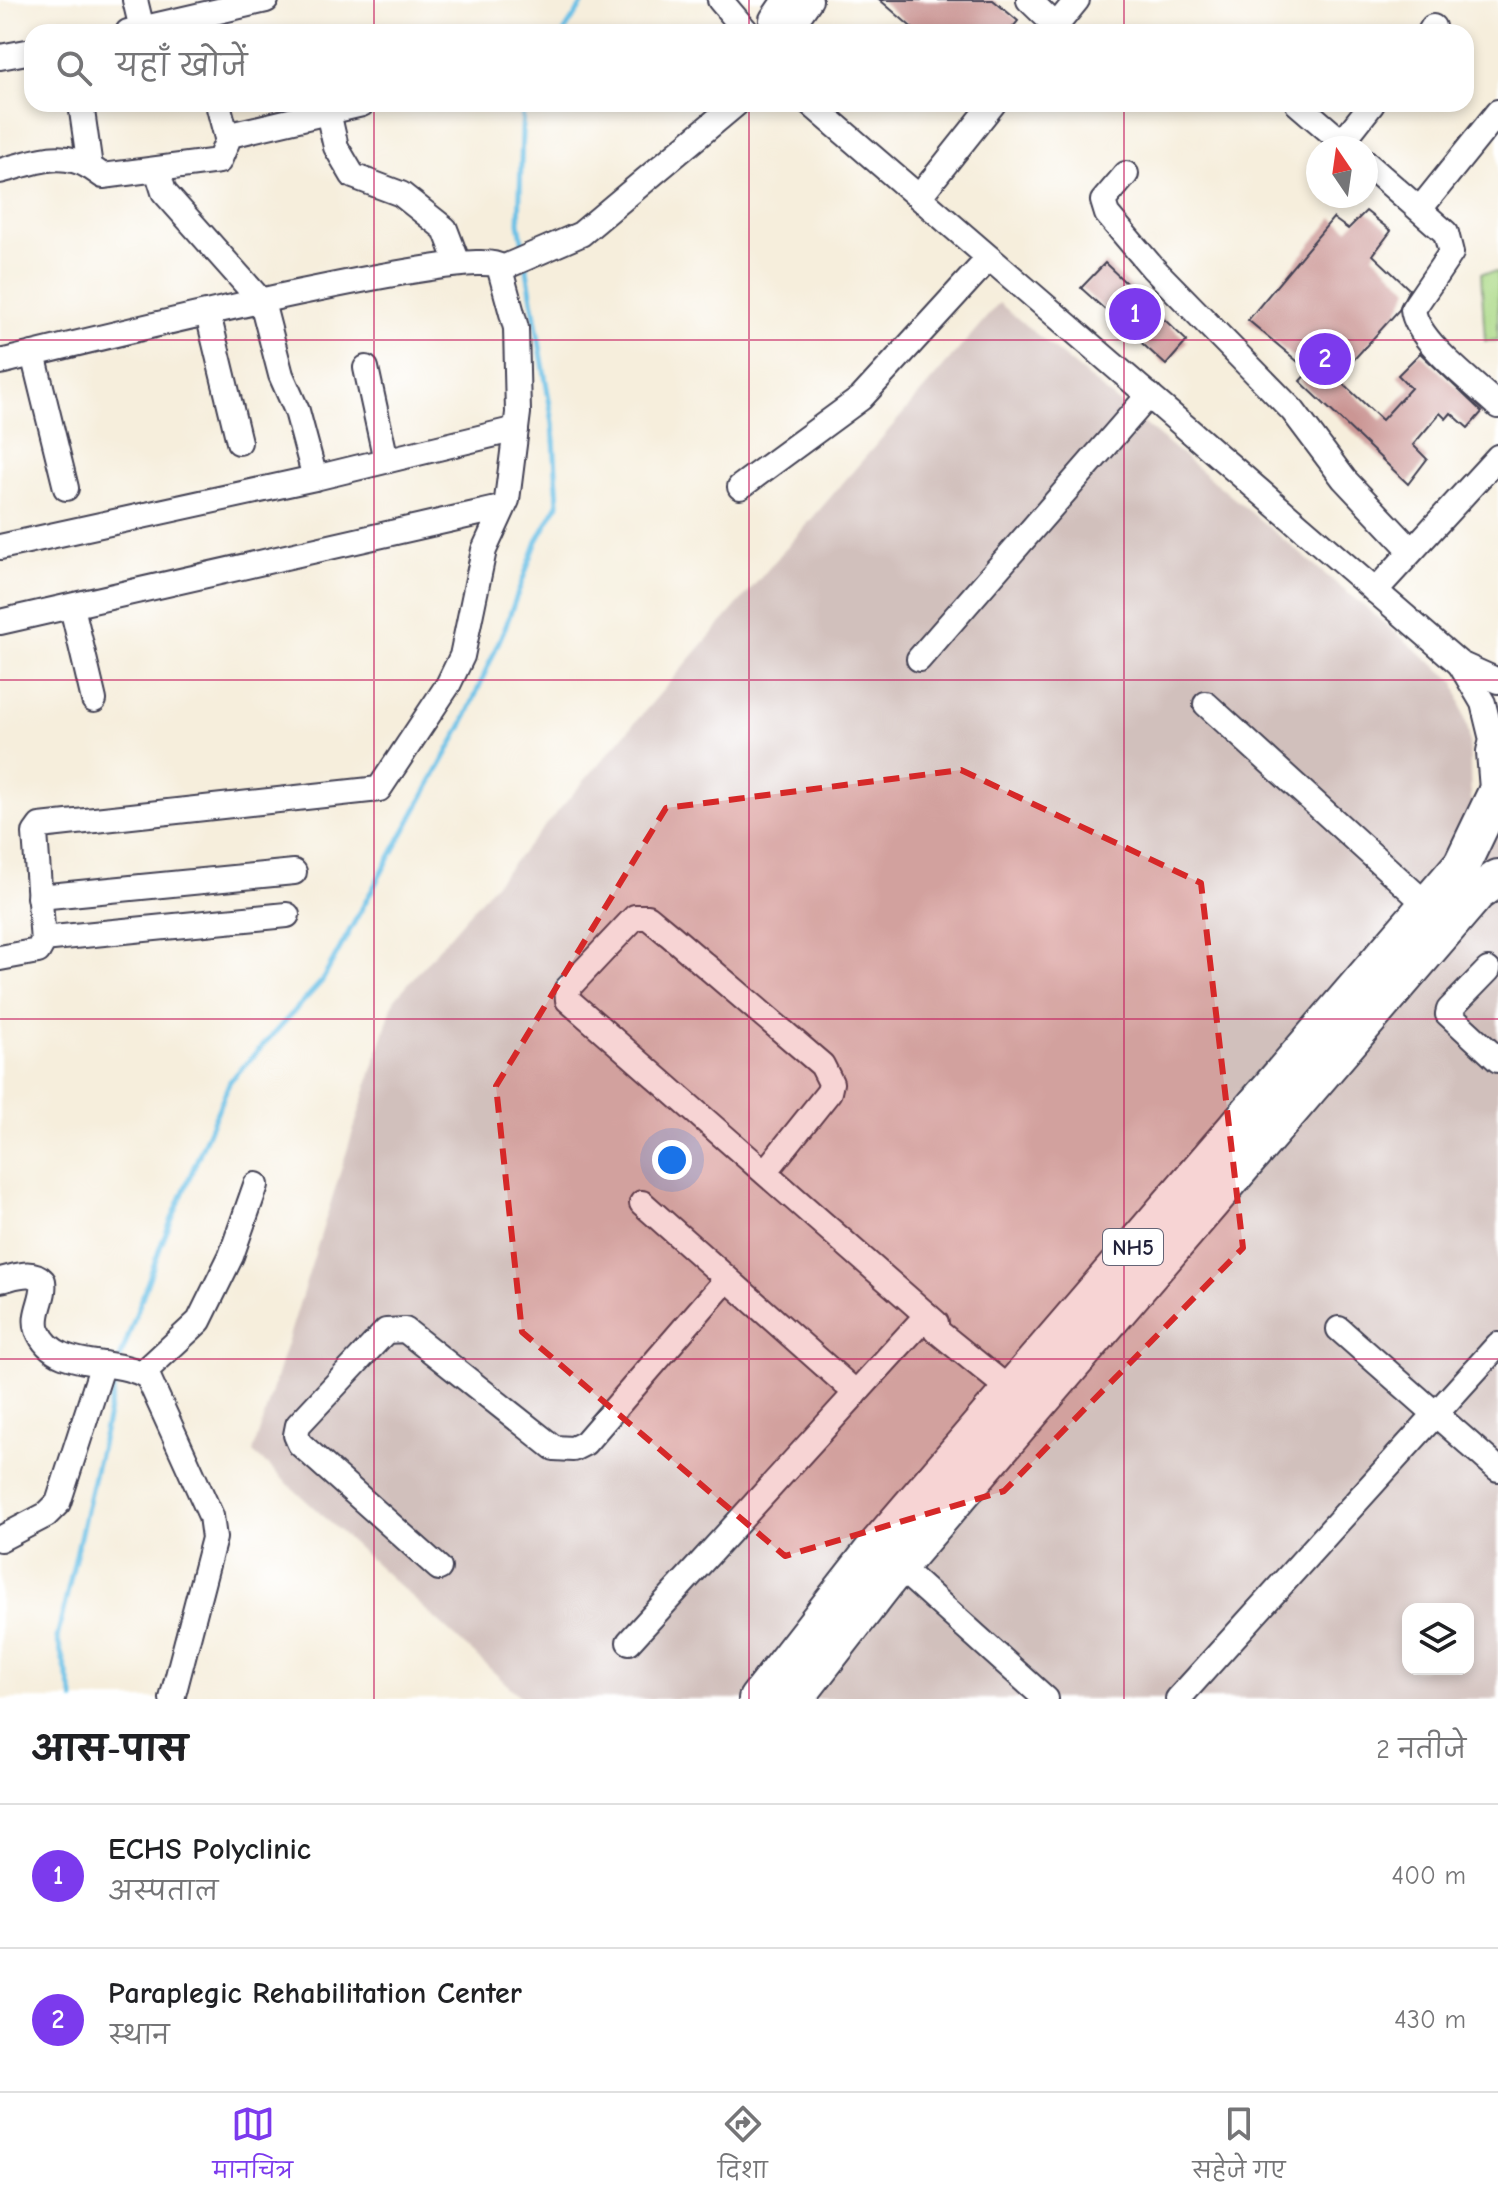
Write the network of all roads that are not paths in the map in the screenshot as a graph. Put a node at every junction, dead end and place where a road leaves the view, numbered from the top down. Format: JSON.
{"nodes":[{"id":1,"x":135,"y":0,"type":"edge"},
{"id":2,"x":266,"y":0,"type":"edge"},
{"id":3,"x":720,"y":0,"type":"edge"},
{"id":4,"x":785,"y":0,"type":"edge"},
{"id":5,"x":810,"y":0,"type":"edge"},
{"id":6,"x":1029,"y":0,"type":"edge"},
{"id":7,"x":1077,"y":0,"type":"edge"},
{"id":8,"x":135,"y":24,"type":"edge"},
{"id":9,"x":165,"y":24,"type":"edge"},
{"id":10,"x":740,"y":24,"type":"edge"},
{"id":11,"x":773,"y":24,"type":"edge"},
{"id":12,"x":793,"y":24,"type":"edge"},
{"id":13,"x":1050,"y":24,"type":"edge"},
{"id":14,"x":1058,"y":24,"type":"edge"},
{"id":15,"x":24,"y":52,"type":"edge"},
{"id":16,"x":0,"y":57,"type":"edge"},
{"id":17,"x":82,"y":112,"type":"edge"},
{"id":18,"x":220,"y":112,"type":"edge"},
{"id":19,"x":328,"y":112,"type":"joint"},
{"id":20,"x":726,"y":112,"type":"edge"},
{"id":21,"x":820,"y":112,"type":"edge"},
{"id":22,"x":987,"y":112,"type":"edge"},
{"id":23,"x":1307,"y":112,"type":"edge"},
{"id":24,"x":1367,"y":112,"type":"edge"},
{"id":25,"x":1498,"y":112,"type":"edge"},
{"id":26,"x":1335,"y":136,"type":"edge"},
{"id":27,"x":1351,"y":136,"type":"edge"},
{"id":28,"x":227,"y":138,"type":"junction"},
{"id":29,"x":90,"y":167,"type":"junction"},
{"id":30,"x":157,"y":170,"type":"junction"},
{"id":31,"x":0,"y":171,"type":"edge"},
{"id":32,"x":1378,"y":173,"type":"edge"},
{"id":33,"x":1126,"y":174,"type":"dead end"},
{"id":34,"x":919,"y":197,"type":"junction"},
{"id":35,"x":1420,"y":209,"type":"junction"},
{"id":36,"x":989,"y":258,"type":"junction"},
{"id":37,"x":458,"y":263,"type":"junction"},
{"id":38,"x":516,"y":263,"type":"junction"},
{"id":39,"x":262,"y":302,"type":"junction"},
{"id":40,"x":208,"y":314,"type":"junction"},
{"id":41,"x":33,"y":354,"type":"junction"},
{"id":42,"x":0,"y":362,"type":"edge"},
{"id":43,"x":366,"y":368,"type":"dead end"},
{"id":44,"x":1149,"y":395,"type":"junction"},
{"id":45,"x":1498,"y":406,"type":"edge"},
{"id":46,"x":516,"y":429,"type":"junction"},
{"id":47,"x":239,"y":442,"type":"dead end"},
{"id":48,"x":1498,"y":457,"type":"edge"},
{"id":49,"x":386,"y":460,"type":"junction"},
{"id":50,"x":315,"y":478,"type":"junction"},
{"id":51,"x":740,"y":487,"type":"dead end"},
{"id":52,"x":66,"y":488,"type":"dead end"},
{"id":53,"x":501,"y":508,"type":"junction"},
{"id":54,"x":0,"y":547,"type":"edge"},
{"id":55,"x":1411,"y":550,"type":"junction"},
{"id":56,"x":1375,"y":591,"type":"junction"},
{"id":57,"x":72,"y":607,"type":"junction"},
{"id":58,"x":0,"y":622,"type":"edge"},
{"id":59,"x":919,"y":659,"type":"dead end"},
{"id":60,"x":1460,"y":664,"type":"junction"},
{"id":61,"x":1498,"y":681,"type":"edge"},
{"id":62,"x":94,"y":700,"type":"dead end"},
{"id":63,"x":1206,"y":704,"type":"dead end"},
{"id":64,"x":1496,"y":746,"type":"edge"},
{"id":65,"x":1498,"y":789,"type":"edge"},
{"id":66,"x":294,"y":872,"type":"dead end"},
{"id":67,"x":1498,"y":878,"type":"edge"},
{"id":68,"x":39,"y":897,"type":"junction"},
{"id":69,"x":1427,"y":905,"type":"junction"},
{"id":70,"x":287,"y":915,"type":"dead end"},
{"id":71,"x":43,"y":939,"type":"junction"},
{"id":72,"x":0,"y":958,"type":"edge"},
{"id":73,"x":1488,"y":970,"type":"dead end"},
{"id":74,"x":1498,"y":1060,"type":"edge"},
{"id":75,"x":765,"y":1172,"type":"junction"},
{"id":76,"x":256,"y":1185,"type":"dead end"},
{"id":77,"x":642,"y":1203,"type":"dead end"},
{"id":78,"x":727,"y":1279,"type":"junction"},
{"id":79,"x":0,"y":1280,"type":"edge"},
{"id":80,"x":931,"y":1319,"type":"junction"},
{"id":81,"x":1339,"y":1329,"type":"dead end"},
{"id":82,"x":1498,"y":1345,"type":"edge"},
{"id":83,"x":103,"y":1364,"type":"junction"},
{"id":84,"x":143,"y":1373,"type":"junction"},
{"id":85,"x":1015,"y":1384,"type":"junction"},
{"id":86,"x":856,"y":1393,"type":"junction"},
{"id":87,"x":1433,"y":1415,"type":"junction"},
{"id":88,"x":1498,"y":1469,"type":"edge"},
{"id":89,"x":0,"y":1539,"type":"edge"},
{"id":90,"x":887,"y":1556,"type":"junction"},
{"id":91,"x":439,"y":1568,"type":"dead end"},
{"id":92,"x":629,"y":1642,"type":"dead end"},
{"id":93,"x":172,"y":1699,"type":"edge"},
{"id":94,"x":757,"y":1699,"type":"edge"},
{"id":95,"x":795,"y":1699,"type":"edge"},
{"id":96,"x":1046,"y":1699,"type":"edge"},
{"id":97,"x":1178,"y":1699,"type":"edge"}],
"edges":[{"from":1,"to":8,"type":"street"},
{"from":2,"to":9,"type":"street"},
{"from":3,"to":10,"type":"street"},
{"from":4,"to":11,"type":"street"},
{"from":5,"to":12,"type":"street"},
{"from":6,"to":13,"type":"street"},
{"from":7,"to":14,"type":"street"},
{"from":15,"to":16,"type":"street"},
{"from":17,"to":29,"type":"street"},
{"from":18,"to":28,"type":"street"},
{"from":19,"to":28,"type":"street"},
{"from":19,"to":37,"type":"street"},
{"from":20,"to":38,"type":"street"},
{"from":21,"to":34,"type":"street"},
{"from":22,"to":34,"type":"street"},
{"from":23,"to":26,"type":"street"},
{"from":24,"to":27,"type":"street"},
{"from":25,"to":35,"type":"street"},
{"from":28,"to":30,"type":"street"},
{"from":29,"to":30,"type":"street"},
{"from":29,"to":31,"type":"street"},
{"from":30,"to":39,"type":"street"},
{"from":32,"to":35,"type":"street"},
{"from":33,"to":55,"type":"street"},
{"from":34,"to":36,"type":"street"},
{"from":35,"to":45,"type":"street"},
{"from":36,"to":44,"type":"street"},
{"from":36,"to":51,"type":"street"},
{"from":37,"to":38,"type":"street"},
{"from":37,"to":39,"type":"street"},
{"from":38,"to":46,"type":"street"},
{"from":39,"to":40,"type":"street"},
{"from":39,"to":50,"type":"street"},
{"from":40,"to":41,"type":"street"},
{"from":40,"to":47,"type":"street"},
{"from":41,"to":42,"type":"street"},
{"from":41,"to":52,"type":"street"},
{"from":43,"to":49,"type":"street"},
{"from":44,"to":56,"type":"street"},
{"from":44,"to":59,"type":"street"},
{"from":46,"to":49,"type":"street"},
{"from":46,"to":53,"type":"street"},
{"from":48,"to":55,"type":"street"},
{"from":49,"to":50,"type":"street"},
{"from":50,"to":54,"type":"street"},
{"from":53,"to":57,"type":"street"},
{"from":53,"to":68,"type":"street"},
{"from":55,"to":56,"type":"street"},
{"from":56,"to":60,"type":"street"},
{"from":57,"to":58,"type":"street"},
{"from":57,"to":62,"type":"street"},
{"from":60,"to":61,"type":"street"},
{"from":60,"to":64,"type":"street"},
{"from":63,"to":69,"type":"street"},
{"from":64,"to":65,"type":"highway","number":"NH5"},
{"from":65,"to":69,"type":"highway","number":"NH5"},
{"from":66,"to":68,"type":"street"},
{"from":67,"to":90,"type":"highway","number":"NH5"},
{"from":68,"to":71,"type":"street"},
{"from":69,"to":85,"type":"highway","number":"NH5"},
{"from":70,"to":71,"type":"street"},
{"from":71,"to":72,"type":"street"},
{"from":73,"to":74,"type":"street"},
{"from":75,"to":75,"type":"street"},
{"from":75,"to":80,"type":"street"},
{"from":76,"to":84,"type":"street"},
{"from":77,"to":78,"type":"street"},
{"from":78,"to":86,"type":"street"},
{"from":78,"to":91,"type":"street"},
{"from":79,"to":83,"type":"street"},
{"from":80,"to":85,"type":"street"},
{"from":80,"to":86,"type":"street"},
{"from":81,"to":87,"type":"street"},
{"from":82,"to":87,"type":"street"},
{"from":83,"to":84,"type":"street"},
{"from":83,"to":89,"type":"street"},
{"from":84,"to":93,"type":"street"},
{"from":85,"to":90,"type":"highway","number":"NH5"},
{"from":86,"to":92,"type":"street"},
{"from":87,"to":88,"type":"street"},
{"from":87,"to":97,"type":"street"},
{"from":90,"to":94,"type":"highway","number":"NH5"},
{"from":90,"to":95,"type":"highway","number":"NH5"},
{"from":90,"to":96,"type":"street"}]}
